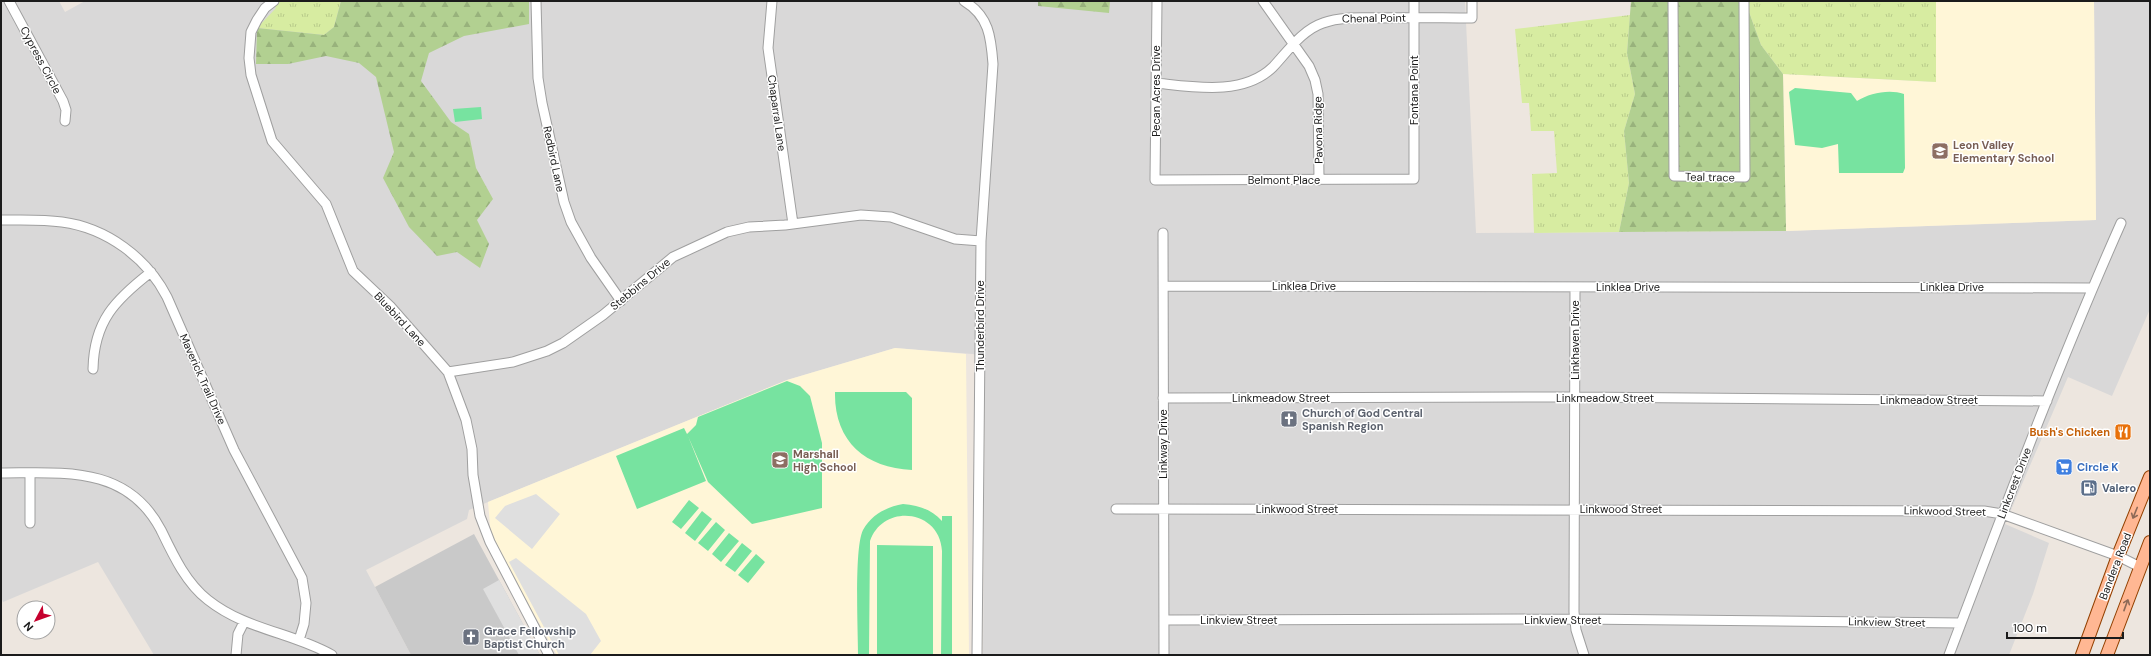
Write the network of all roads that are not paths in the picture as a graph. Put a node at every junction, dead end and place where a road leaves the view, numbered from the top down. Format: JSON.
{"nodes":[{"id":1,"x":9,"y":1,"type":"edge"},
{"id":2,"x":274,"y":1,"type":"edge"},
{"id":3,"x":536,"y":1,"type":"edge"},
{"id":4,"x":772,"y":1,"type":"edge"},
{"id":5,"x":1157,"y":1,"type":"edge"},
{"id":6,"x":1263,"y":1,"type":"edge"},
{"id":7,"x":1414,"y":1,"type":"edge"},
{"id":8,"x":1472,"y":1,"type":"edge"},
{"id":9,"x":1673,"y":1,"type":"edge"},
{"id":10,"x":1744,"y":1,"type":"edge"},
{"id":11,"x":967,"y":3,"type":"edge"},
{"id":12,"x":1414,"y":17,"type":"junction"},
{"id":13,"x":1294,"y":44,"type":"junction"},
{"id":14,"x":1156,"y":83,"type":"junction"},
{"id":15,"x":65,"y":121,"type":"dead end"},
{"id":16,"x":1414,"y":179,"type":"joint"},
{"id":17,"x":1155,"y":180,"type":"joint"},
{"id":18,"x":1319,"y":180,"type":"junction"},
{"id":19,"x":1,"y":220,"type":"edge"},
{"id":20,"x":2121,"y":223,"type":"dead end"},
{"id":21,"x":793,"y":224,"type":"junction"},
{"id":22,"x":1163,"y":233,"type":"dead end"},
{"id":23,"x":981,"y":241,"type":"junction"},
{"id":24,"x":151,"y":272,"type":"junction"},
{"id":25,"x":1164,"y":286,"type":"junction"},
{"id":26,"x":1575,"y":287,"type":"junction"},
{"id":27,"x":2092,"y":288,"type":"junction"},
{"id":28,"x":621,"y":301,"type":"junction"},
{"id":29,"x":93,"y":369,"type":"dead end"},
{"id":30,"x":448,"y":372,"type":"junction"},
{"id":31,"x":1574,"y":397,"type":"junction"},
{"id":32,"x":1163,"y":398,"type":"junction"},
{"id":33,"x":2047,"y":400,"type":"junction"},
{"id":34,"x":1,"y":473,"type":"edge"},
{"id":35,"x":30,"y":473,"type":"junction"},
{"id":36,"x":2150,"y":477,"type":"edge"},
{"id":37,"x":1116,"y":509,"type":"dead end"},
{"id":38,"x":1164,"y":509,"type":"junction"},
{"id":39,"x":1573,"y":509,"type":"junction"},
{"id":40,"x":2002,"y":514,"type":"junction"},
{"id":41,"x":30,"y":523,"type":"dead end"},
{"id":42,"x":2150,"y":542,"type":"edge"},
{"id":43,"x":2118,"y":556,"type":"junction"},
{"id":44,"x":2140,"y":567,"type":"junction"},
{"id":45,"x":1576,"y":619,"type":"junction"},
{"id":46,"x":1164,"y":620,"type":"junction"},
{"id":47,"x":244,"y":622,"type":"junction"},
{"id":48,"x":1961,"y":623,"type":"junction"},
{"id":49,"x":300,"y":640,"type":"junction"},
{"id":50,"x":236,"y":655,"type":"edge"},
{"id":51,"x":332,"y":655,"type":"edge"},
{"id":52,"x":549,"y":655,"type":"edge"},
{"id":53,"x":977,"y":655,"type":"edge"},
{"id":54,"x":1164,"y":655,"type":"edge"},
{"id":55,"x":1584,"y":655,"type":"edge"},
{"id":56,"x":1949,"y":655,"type":"edge"},
{"id":57,"x":2082,"y":655,"type":"edge"},
{"id":58,"x":2107,"y":655,"type":"edge"}],
"edges":[{"from":1,"to":15,"type":"street","name":"Cypress Circle"},
{"from":2,"to":30,"type":"street","name":"Bluebird Lane"},
{"from":3,"to":28,"type":"street","name":"Redbird Lane"},
{"from":4,"to":21,"type":"street","name":"Chaparral Lane"},
{"from":5,"to":14,"type":"street","name":"Pecan Acres Drive"},
{"from":6,"to":13,"type":"street","name":"Pavona Ridge"},
{"from":7,"to":12,"type":"street","name":"Fontana Point"},
{"from":8,"to":12,"type":"street","name":"Chenal Point"},
{"from":9,"to":10,"type":"street","name":"Teal trace"},
{"from":11,"to":23,"type":"street","name":"Thunderbird Drive"},
{"from":12,"to":13,"type":"street","name":"Chenal Point"},
{"from":12,"to":16,"type":"street","name":"Fontana Point"},
{"from":13,"to":14,"type":"street","name":"Chenal Point"},
{"from":13,"to":18,"type":"street","name":"Pavona Ridge"},
{"from":14,"to":17,"type":"street","name":"Pecan Acres Drive"},
{"from":16,"to":18,"type":"street","name":"Belmont Place"},
{"from":17,"to":18,"type":"street","name":"Belmont Place"},
{"from":19,"to":24,"type":"street","name":"Maverick Trail Drive"},
{"from":20,"to":27,"type":"street","name":"Linkcrest Drive"},
{"from":21,"to":23,"type":"street","name":"Stebbins Drive"},
{"from":21,"to":28,"type":"street","name":"Stebbins Drive"},
{"from":22,"to":25,"type":"street","name":"Linkway Drive"},
{"from":23,"to":53,"type":"street","name":"Thunderbird Drive"},
{"from":24,"to":29,"type":"street"},
{"from":24,"to":49,"type":"street","name":"Maverick Trail Drive"},
{"from":25,"to":26,"type":"street","name":"Linklea Drive"},
{"from":25,"to":32,"type":"street","name":"Linkway Drive"},
{"from":26,"to":27,"type":"street","name":"Linklea Drive"},
{"from":26,"to":31,"type":"street","name":"Linkhaven Drive"},
{"from":27,"to":33,"type":"street","name":"Linkcrest Drive"},
{"from":28,"to":30,"type":"street","name":"Stebbins Drive"},
{"from":30,"to":52,"type":"street","name":"Bluebird Lane"},
{"from":31,"to":32,"type":"street","name":"Linkmeadow Street"},
{"from":31,"to":33,"type":"street","name":"Linkmeadow Street"},
{"from":31,"to":39,"type":"street","name":"Linkhaven Drive"},
{"from":32,"to":38,"type":"street","name":"Linkway Drive"},
{"from":33,"to":40,"type":"street","name":"Linkcrest Drive"},
{"from":34,"to":35,"type":"street"},
{"from":35,"to":41,"type":"street"},
{"from":35,"to":47,"type":"street"},
{"from":36,"to":43,"type":"main road","name":"Bandera Road","one_way":true},
{"from":37,"to":38,"type":"street","name":"Linkwood Street"},
{"from":38,"to":39,"type":"street","name":"Linkwood Street"},
{"from":38,"to":46,"type":"street","name":"Linkway Drive"},
{"from":39,"to":40,"type":"street","name":"Linkwood Street"},
{"from":39,"to":45,"type":"street","name":"Linkhaven Drive"},
{"from":40,"to":43,"type":"street","name":"Linkwood Street"},
{"from":40,"to":48,"type":"street","name":"Linkcrest Drive"},
{"from":42,"to":44,"type":"main road"},
{"from":43,"to":44,"type":"street","name":"Linkwood Street"},
{"from":43,"to":57,"type":"main road","name":"Bandera Road"},
{"from":58,"to":44,"type":"main road","one_way":true},
{"from":45,"to":46,"type":"street","name":"Linkview Street"},
{"from":45,"to":48,"type":"street","name":"Linkview Street"},
{"from":45,"to":55,"type":"street","name":"Linkhaven Drive"},
{"from":46,"to":54,"type":"street","name":"Linkway Drive"},
{"from":47,"to":49,"type":"street"},
{"from":47,"to":50,"type":"street"},
{"from":48,"to":56,"type":"street","name":"Linkcrest Drive"},
{"from":49,"to":51,"type":"street"}]}
